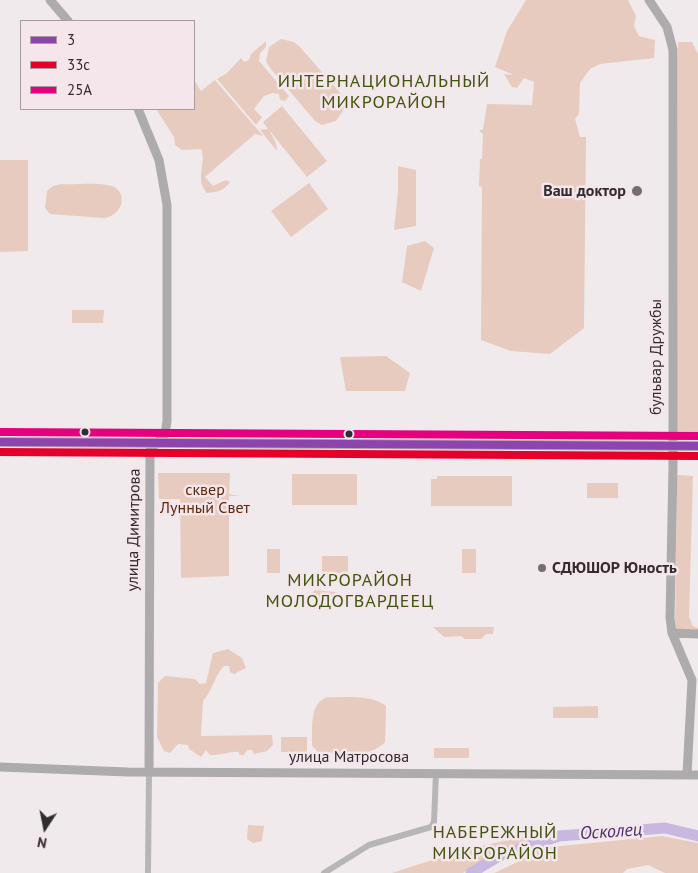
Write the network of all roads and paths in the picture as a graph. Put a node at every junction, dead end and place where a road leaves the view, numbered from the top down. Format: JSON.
{"nodes":[{"id":1,"x":50,"y":0,"type":"edge"},
{"id":2,"x":648,"y":0,"type":"edge"},
{"id":3,"x":67,"y":20,"type":"edge"},
{"id":4,"x":138,"y":110,"type":"edge"},
{"id":5,"x":0,"y":442,"type":"edge"},
{"id":6,"x":157,"y":443,"type":"junction"},
{"id":7,"x":672,"y":446,"type":"junction"},
{"id":8,"x":698,"y":446,"type":"edge"},
{"id":9,"x":672,"y":633,"type":"junction"},
{"id":10,"x":698,"y":634,"type":"edge"},
{"id":11,"x":0,"y":767,"type":"edge"},
{"id":12,"x":149,"y":772,"type":"junction"},
{"id":13,"x":436,"y":773,"type":"junction"},
{"id":14,"x":687,"y":774,"type":"junction"},
{"id":15,"x":698,"y":774,"type":"edge"},
{"id":16,"x":148,"y":873,"type":"edge"},
{"id":17,"x":324,"y":873,"type":"edge"}],
"edges":[{"from":1,"to":3,"type":"main road"},
{"from":2,"to":7,"type":"main road","name":"бульвар Дружбы"},
{"from":4,"to":6,"type":"main road","name":"улица Димитрова"},
{"from":5,"to":6,"type":"main road"},
{"from":6,"to":7,"type":"main road"},
{"from":6,"to":12,"type":"main road","name":"улица Димитрова"},
{"from":7,"to":8,"type":"main road"},
{"from":7,"to":9,"type":"main road","name":"бульвар Дружбы"},
{"from":9,"to":10,"type":"main road"},
{"from":9,"to":14,"type":"main road","name":"бульвар Дружбы"},
{"from":11,"to":12,"type":"main road","name":"улица Матросова"},
{"from":12,"to":13,"type":"main road","name":"улица Матросова"},
{"from":12,"to":16,"type":"street","name":"улица Димитрова"},
{"from":13,"to":14,"type":"main road","name":"улица Матросова"},
{"from":13,"to":17,"type":"street"},
{"from":14,"to":15,"type":"main road","name":"улица Матросова"}]}
